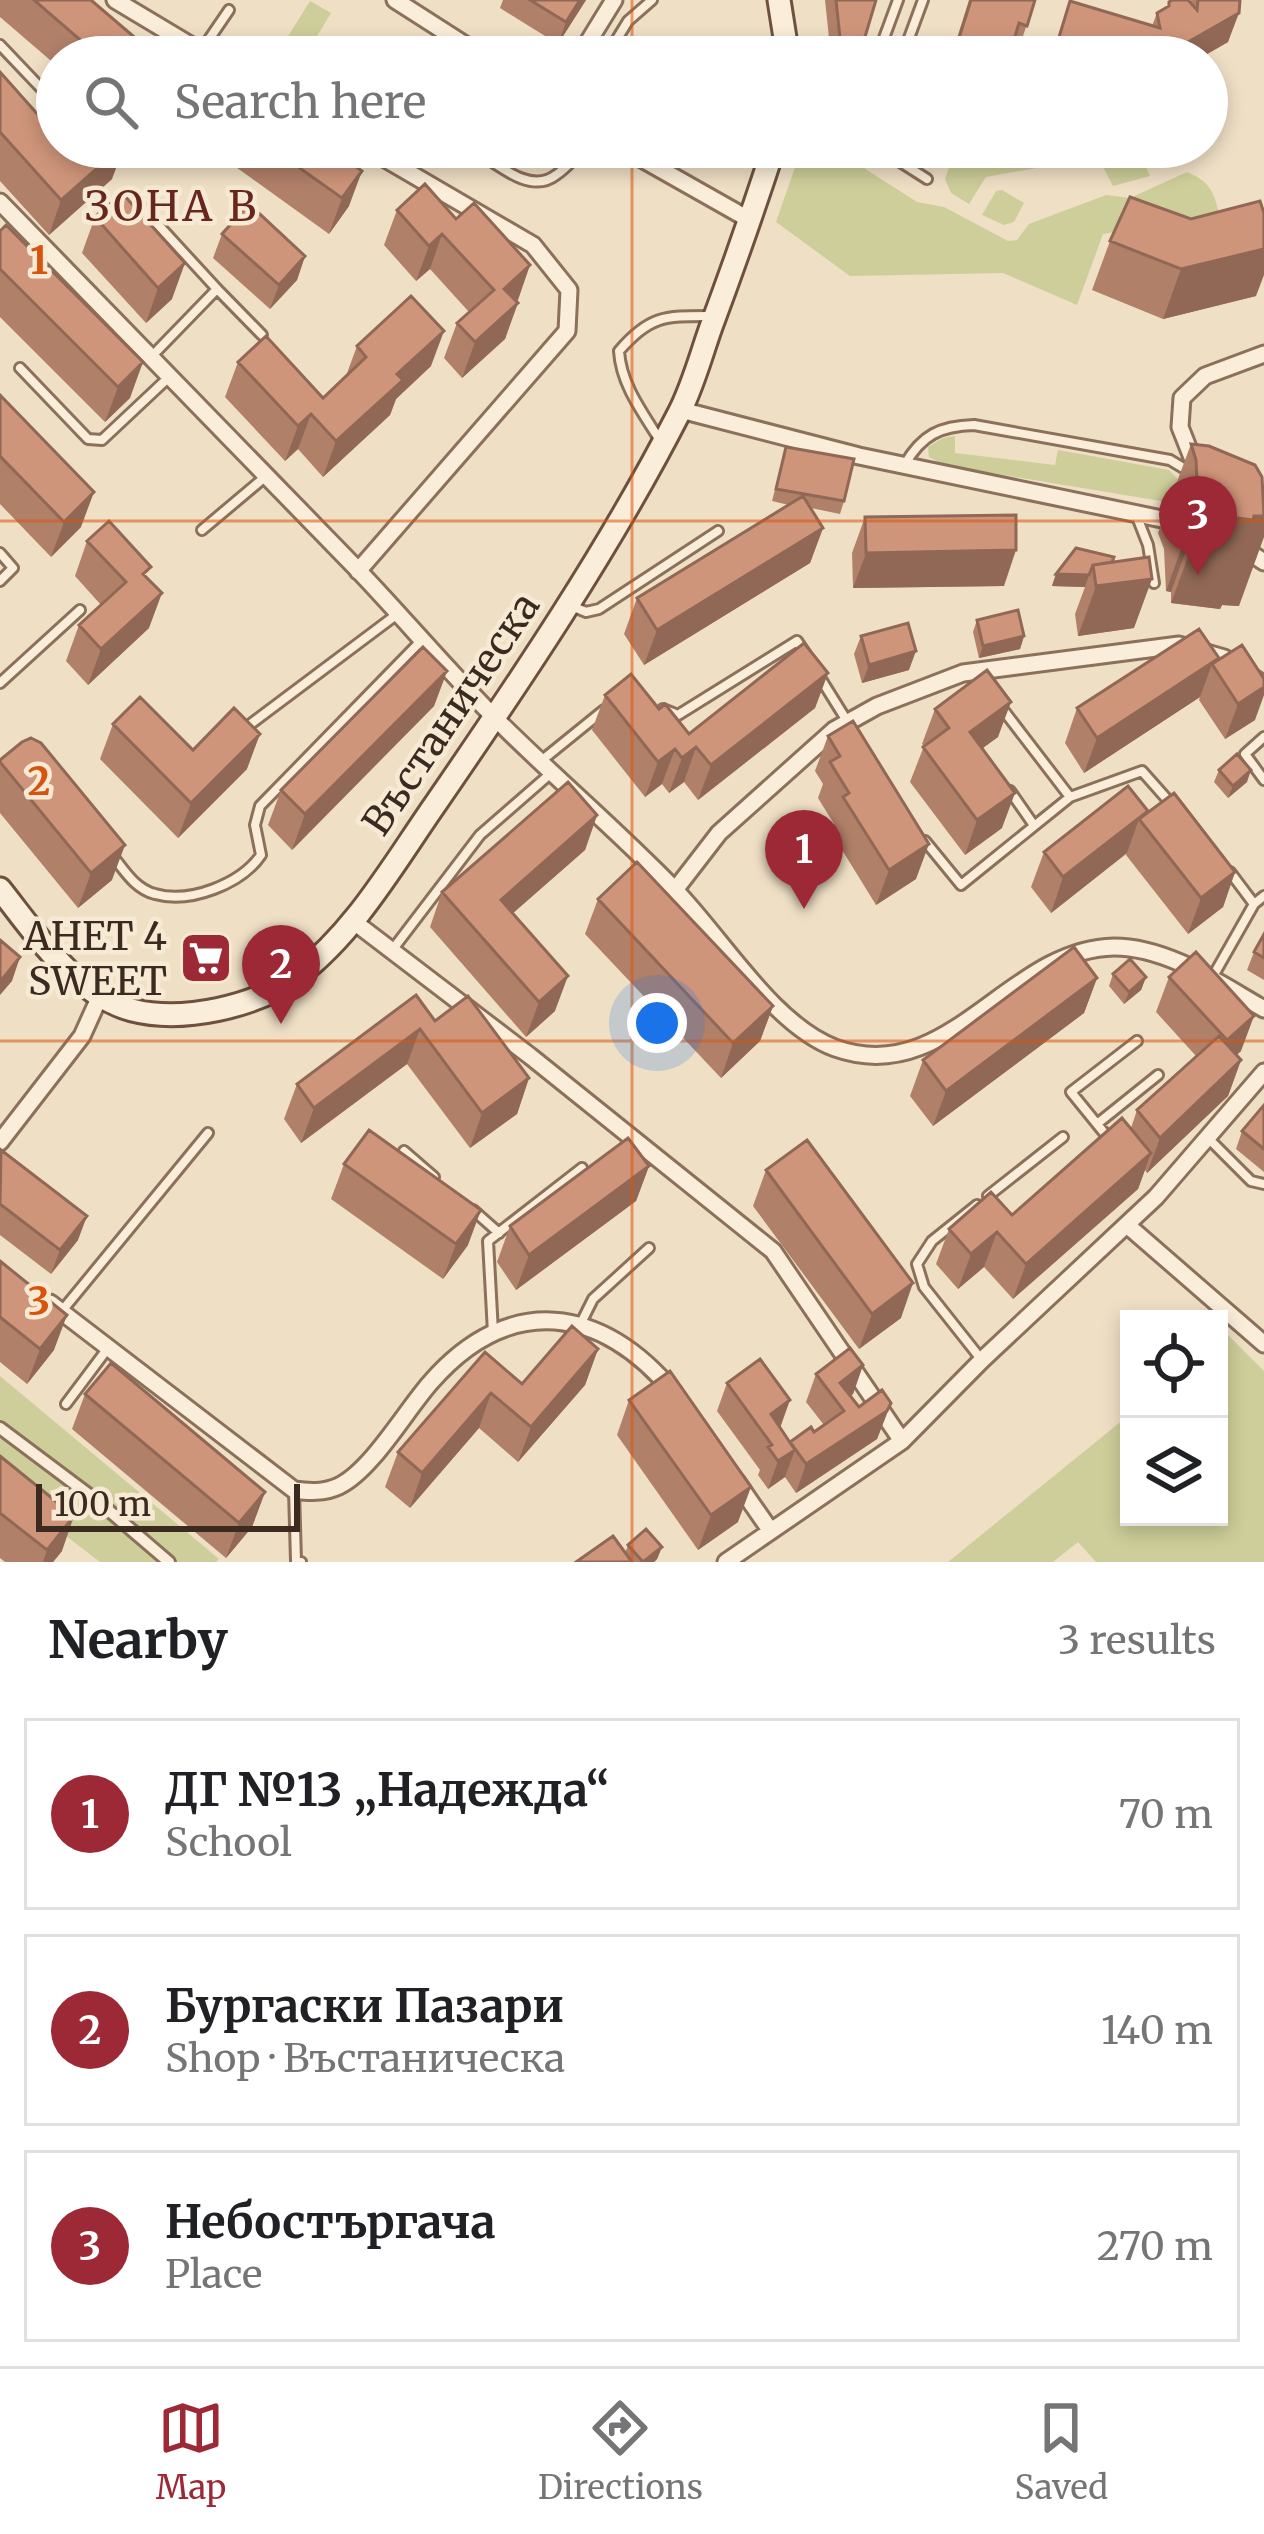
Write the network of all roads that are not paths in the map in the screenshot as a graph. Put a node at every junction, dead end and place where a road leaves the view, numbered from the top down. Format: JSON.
{"nodes":[{"id":1,"x":115,"y":0,"type":"edge"},
{"id":2,"x":395,"y":0,"type":"edge"},
{"id":3,"x":614,"y":0,"type":"edge"},
{"id":4,"x":652,"y":0,"type":"edge"},
{"id":5,"x":779,"y":0,"type":"edge"},
{"id":6,"x":898,"y":0,"type":"edge"},
{"id":7,"x":923,"y":0,"type":"edge"},
{"id":8,"x":229,"y":10,"type":"dead end"},
{"id":9,"x":450,"y":35,"type":"edge"},
{"id":10,"x":173,"y":36,"type":"edge"},
{"id":11,"x":214,"y":36,"type":"edge"},
{"id":12,"x":593,"y":36,"type":"edge"},
{"id":13,"x":618,"y":36,"type":"edge"},
{"id":14,"x":785,"y":36,"type":"edge"},
{"id":15,"x":885,"y":36,"type":"edge"},
{"id":16,"x":910,"y":36,"type":"edge"},
{"id":17,"x":0,"y":45,"type":"edge"},
{"id":18,"x":36,"y":83,"type":"edge"},
{"id":19,"x":400,"y":168,"type":"edge"},
{"id":20,"x":505,"y":168,"type":"edge"},
{"id":21,"x":564,"y":168,"type":"edge"},
{"id":22,"x":658,"y":168,"type":"edge"},
{"id":23,"x":767,"y":168,"type":"edge"},
{"id":24,"x":910,"y":168,"type":"edge"},
{"id":25,"x":927,"y":179,"type":"dead end"},
{"id":26,"x":0,"y":202,"type":"edge"},
{"id":27,"x":139,"y":204,"type":"edge"},
{"id":28,"x":750,"y":220,"type":"junction"},
{"id":29,"x":8,"y":222,"type":"edge"},
{"id":30,"x":217,"y":289,"type":"junction"},
{"id":31,"x":715,"y":316,"type":"junction"},
{"id":32,"x":262,"y":335,"type":"edge"},
{"id":33,"x":1264,"y":354,"type":"edge"},
{"id":34,"x":151,"y":357,"type":"junction"},
{"id":35,"x":20,"y":368,"type":"dead end"},
{"id":36,"x":169,"y":377,"type":"junction"},
{"id":37,"x":681,"y":410,"type":"junction"},
{"id":38,"x":662,"y":443,"type":"junction"},
{"id":39,"x":904,"y":466,"type":"junction"},
{"id":40,"x":266,"y":476,"type":"junction"},
{"id":41,"x":1200,"y":482,"type":"joint"},
{"id":42,"x":1137,"y":516,"type":"junction"},
{"id":43,"x":1191,"y":524,"type":"edge"},
{"id":44,"x":202,"y":530,"type":"dead end"},
{"id":45,"x":718,"y":531,"type":"dead end"},
{"id":46,"x":1227,"y":539,"type":"edge"},
{"id":47,"x":0,"y":553,"type":"edge"},
{"id":48,"x":1264,"y":562,"type":"edge"},
{"id":49,"x":358,"y":571,"type":"junction"},
{"id":50,"x":0,"y":581,"type":"edge"},
{"id":51,"x":1154,"y":583,"type":"edge"},
{"id":52,"x":567,"y":605,"type":"junction"},
{"id":53,"x":80,"y":610,"type":"dead end"},
{"id":54,"x":398,"y":614,"type":"junction"},
{"id":55,"x":422,"y":640,"type":"junction"},
{"id":56,"x":974,"y":672,"type":"junction"},
{"id":57,"x":0,"y":683,"type":"edge"},
{"id":58,"x":1264,"y":685,"type":"edge"},
{"id":59,"x":608,"y":707,"type":"edge"},
{"id":60,"x":660,"y":708,"type":"edge"},
{"id":61,"x":495,"y":718,"type":"junction"},
{"id":62,"x":841,"y":725,"type":"junction"},
{"id":63,"x":248,"y":726,"type":"edge"},
{"id":64,"x":1264,"y":737,"type":"edge"},
{"id":65,"x":848,"y":747,"type":"edge"},
{"id":66,"x":546,"y":767,"type":"junction"},
{"id":67,"x":1000,"y":778,"type":"edge"},
{"id":68,"x":1264,"y":780,"type":"edge"},
{"id":69,"x":1070,"y":797,"type":"junction"},
{"id":70,"x":1185,"y":820,"type":"edge"},
{"id":71,"x":1033,"y":824,"type":"junction"},
{"id":72,"x":919,"y":833,"type":"edge"},
{"id":73,"x":108,"y":850,"type":"edge"},
{"id":74,"x":1229,"y":870,"type":"edge"},
{"id":75,"x":0,"y":889,"type":"edge"},
{"id":76,"x":675,"y":890,"type":"junction"},
{"id":77,"x":1264,"y":896,"type":"edge"},
{"id":78,"x":1254,"y":904,"type":"junction"},
{"id":79,"x":353,"y":921,"type":"junction"},
{"id":80,"x":392,"y":950,"type":"junction"},
{"id":81,"x":1211,"y":979,"type":"junction"},
{"id":82,"x":100,"y":996,"type":"junction"},
{"id":83,"x":1264,"y":1010,"type":"edge"},
{"id":84,"x":1137,"y":1041,"type":"dead end"},
{"id":85,"x":1264,"y":1072,"type":"edge"},
{"id":86,"x":1158,"y":1075,"type":"dead end"},
{"id":87,"x":1097,"y":1124,"type":"junction"},
{"id":88,"x":208,"y":1132,"type":"dead end"},
{"id":89,"x":1063,"y":1137,"type":"dead end"},
{"id":90,"x":1209,"y":1139,"type":"junction"},
{"id":91,"x":0,"y":1142,"type":"edge"},
{"id":92,"x":1112,"y":1143,"type":"edge"},
{"id":93,"x":404,"y":1151,"type":"edge"},
{"id":94,"x":582,"y":1168,"type":"edge"},
{"id":95,"x":436,"y":1179,"type":"edge"},
{"id":96,"x":1142,"y":1179,"type":"edge"},
{"id":97,"x":1264,"y":1184,"type":"edge"},
{"id":98,"x":1156,"y":1198,"type":"junction"},
{"id":99,"x":469,"y":1207,"type":"edge"},
{"id":100,"x":1127,"y":1225,"type":"junction"},
{"id":101,"x":499,"y":1233,"type":"junction"},
{"id":102,"x":649,"y":1248,"type":"dead end"},
{"id":103,"x":31,"y":1288,"type":"edge"},
{"id":104,"x":62,"y":1312,"type":"junction"},
{"id":105,"x":580,"y":1323,"type":"junction"},
{"id":106,"x":494,"y":1333,"type":"junction"},
{"id":107,"x":1264,"y":1344,"type":"edge"},
{"id":108,"x":109,"y":1347,"type":"junction"},
{"id":109,"x":982,"y":1360,"type":"junction"},
{"id":110,"x":682,"y":1403,"type":"edge"},
{"id":111,"x":66,"y":1404,"type":"dead end"},
{"id":112,"x":0,"y":1428,"type":"edge"},
{"id":113,"x":902,"y":1441,"type":"junction"},
{"id":114,"x":720,"y":1457,"type":"edge"},
{"id":115,"x":294,"y":1490,"type":"junction"},
{"id":116,"x":770,"y":1530,"type":"junction"},
{"id":117,"x":170,"y":1562,"type":"edge"},
{"id":118,"x":302,"y":1562,"type":"edge"},
{"id":119,"x":726,"y":1562,"type":"edge"}],
"edges":[{"from":1,"to":10,"type":"street"},
{"from":2,"to":9,"type":"street"},
{"from":3,"to":12,"type":"street"},
{"from":4,"to":13,"type":"lane"},
{"from":5,"to":14,"type":"main road"},
{"from":6,"to":15,"type":"lane"},
{"from":7,"to":16,"type":"lane"},
{"from":8,"to":11,"type":"lane"},
{"from":17,"to":18,"type":"lane"},
{"from":19,"to":49,"type":"street"},
{"from":20,"to":21,"type":"lane"},
{"from":22,"to":28,"type":"street"},
{"from":23,"to":28,"type":"main road","name":"Въстаническа"},
{"from":24,"to":25,"type":"lane"},
{"from":26,"to":29,"type":"street"},
{"from":27,"to":30,"type":"lane"},
{"from":28,"to":31,"type":"main road","name":"Въстаническа"},
{"from":29,"to":34,"type":"street"},
{"from":30,"to":32,"type":"lane"},
{"from":30,"to":34,"type":"lane"},
{"from":31,"to":37,"type":"main road","name":"Въстаническа"},
{"from":31,"to":38,"type":"lane"},
{"from":33,"to":41,"type":"street"},
{"from":34,"to":36,"type":"street"},
{"from":35,"to":36,"type":"lane"},
{"from":36,"to":40,"type":"street"},
{"from":37,"to":38,"type":"main road","name":"Въстаническа"},
{"from":37,"to":39,"type":"street"},
{"from":38,"to":52,"type":"main road","name":"Въстаническа"},
{"from":39,"to":41,"type":"lane"},
{"from":39,"to":42,"type":"street"},
{"from":40,"to":44,"type":"lane"},
{"from":40,"to":49,"type":"street"},
{"from":42,"to":43,"type":"street"},
{"from":42,"to":51,"type":"lane"},
{"from":45,"to":52,"type":"lane"},
{"from":46,"to":48,"type":"street"},
{"from":47,"to":50,"type":"lane"},
{"from":49,"to":54,"type":"street"},
{"from":52,"to":61,"type":"main road","name":"Въстаническа"},
{"from":53,"to":57,"type":"lane"},
{"from":54,"to":55,"type":"street"},
{"from":54,"to":63,"type":"lane"},
{"from":55,"to":61,"type":"street"},
{"from":55,"to":73,"type":"lane"},
{"from":56,"to":58,"type":"street"},
{"from":56,"to":62,"type":"street"},
{"from":56,"to":69,"type":"lane"},
{"from":59,"to":66,"type":"lane"},
{"from":60,"to":62,"type":"lane"},
{"from":61,"to":66,"type":"street"},
{"from":61,"to":79,"type":"main road","name":"Въстаническа"},
{"from":62,"to":65,"type":"lane"},
{"from":62,"to":76,"type":"street"},
{"from":64,"to":68,"type":"lane"},
{"from":66,"to":76,"type":"street"},
{"from":66,"to":80,"type":"lane"},
{"from":67,"to":71,"type":"lane"},
{"from":69,"to":70,"type":"lane"},
{"from":69,"to":71,"type":"lane"},
{"from":71,"to":72,"type":"lane"},
{"from":74,"to":78,"type":"lane"},
{"from":75,"to":82,"type":"main road","name":"Въстаническа"},
{"from":76,"to":81,"type":"street"},
{"from":77,"to":78,"type":"lane"},
{"from":78,"to":81,"type":"lane"},
{"from":79,"to":80,"type":"street"},
{"from":79,"to":82,"type":"main road","name":"Въстаническа"},
{"from":80,"to":113,"type":"street"},
{"from":81,"to":83,"type":"street"},
{"from":82,"to":91,"type":"street"},
{"from":84,"to":87,"type":"lane"},
{"from":85,"to":90,"type":"street"},
{"from":86,"to":87,"type":"lane"},
{"from":87,"to":92,"type":"lane"},
{"from":88,"to":104,"type":"lane"},
{"from":89,"to":109,"type":"lane"},
{"from":90,"to":97,"type":"lane"},
{"from":90,"to":98,"type":"street"},
{"from":93,"to":95,"type":"lane"},
{"from":94,"to":101,"type":"lane"},
{"from":96,"to":98,"type":"lane"},
{"from":98,"to":100,"type":"street"},
{"from":99,"to":101,"type":"lane"},
{"from":100,"to":107,"type":"street"},
{"from":100,"to":109,"type":"street"},
{"from":101,"to":106,"type":"lane"},
{"from":102,"to":105,"type":"lane"},
{"from":103,"to":104,"type":"street"},
{"from":104,"to":108,"type":"street"},
{"from":105,"to":106,"type":"street"},
{"from":105,"to":110,"type":"street"},
{"from":106,"to":115,"type":"street"},
{"from":108,"to":111,"type":"lane"},
{"from":108,"to":115,"type":"street"},
{"from":109,"to":113,"type":"street"},
{"from":112,"to":117,"type":"street"},
{"from":113,"to":116,"type":"street"},
{"from":114,"to":116,"type":"street"},
{"from":115,"to":118,"type":"lane"},
{"from":116,"to":119,"type":"street"}]}
